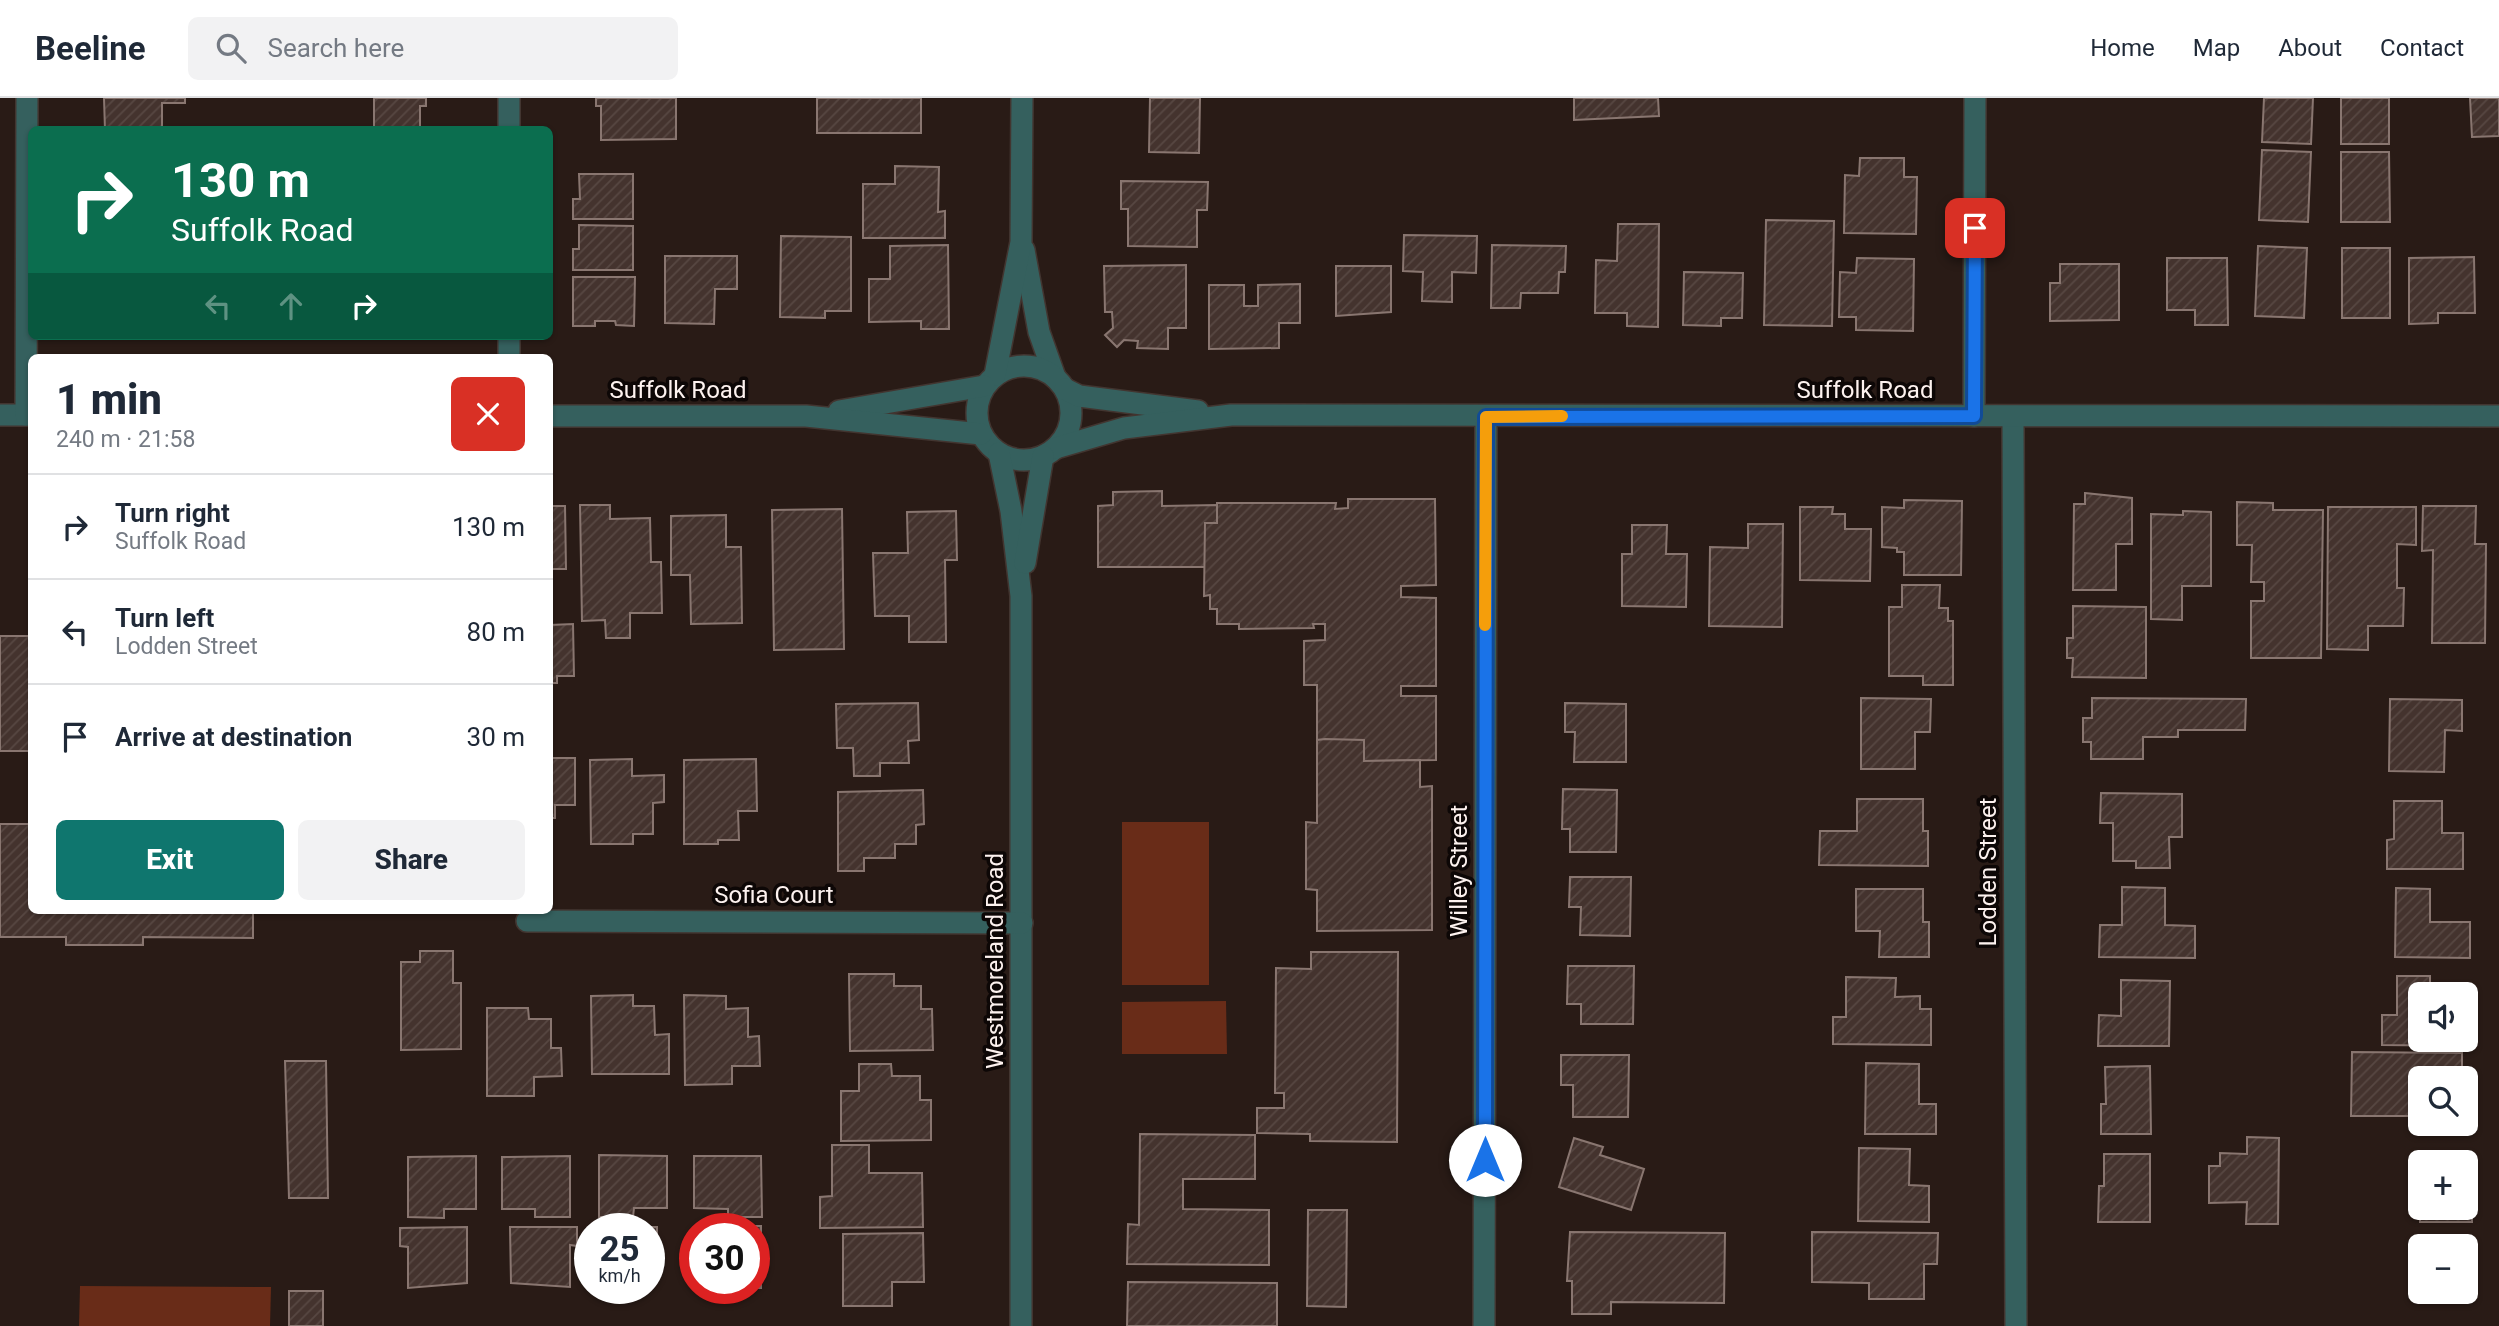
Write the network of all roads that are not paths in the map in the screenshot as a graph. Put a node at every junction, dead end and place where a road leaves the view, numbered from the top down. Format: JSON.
{"nodes":[{"id":1,"x":27,"y":98,"type":"edge"},
{"id":2,"x":509,"y":98,"type":"edge"},
{"id":3,"x":1022,"y":98,"type":"edge"},
{"id":4,"x":1975,"y":98,"type":"edge"},
{"id":5,"x":509,"y":126,"type":"edge"},
{"id":6,"x":1021,"y":242,"type":"junction"},
{"id":7,"x":28,"y":256,"type":"edge"},
{"id":8,"x":990,"y":381,"type":"junction"},
{"id":9,"x":1060,"y":383,"type":"junction"},
{"id":10,"x":0,"y":415,"type":"edge"},
{"id":11,"x":28,"y":415,"type":"edge"},
{"id":12,"x":1231,"y":415,"type":"junction"},
{"id":13,"x":553,"y":416,"type":"edge"},
{"id":14,"x":806,"y":416,"type":"junction"},
{"id":15,"x":1974,"y":416,"type":"junction"},
{"id":16,"x":2499,"y":416,"type":"edge"},
{"id":17,"x":1486,"y":417,"type":"junction"},
{"id":18,"x":2013,"y":418,"type":"junction"},
{"id":19,"x":981,"y":434,"type":"junction"},
{"id":20,"x":1049,"y":452,"type":"junction"},
{"id":21,"x":999,"y":453,"type":"junction"},
{"id":22,"x":1021,"y":596,"type":"junction"},
{"id":23,"x":527,"y":920,"type":"dead end"},
{"id":24,"x":1021,"y":923,"type":"junction"},
{"id":25,"x":1021,"y":1326,"type":"edge"},
{"id":26,"x":1484,"y":1326,"type":"edge"},
{"id":27,"x":2016,"y":1326,"type":"edge"}],
"edges":[{"from":1,"to":7,"type":"street"},
{"from":2,"to":5,"type":"street"},
{"from":3,"to":6,"type":"street"},
{"from":4,"to":15,"type":"street"},
{"from":6,"to":8,"type":"street"},
{"from":6,"to":9,"type":"street"},
{"from":8,"to":9,"type":"street"},
{"from":8,"to":14,"type":"street","name":"Suffolk Road"},
{"from":8,"to":19,"type":"street"},
{"from":9,"to":12,"type":"street","name":"Suffolk Road"},
{"from":9,"to":20,"type":"street"},
{"from":10,"to":11,"type":"street"},
{"from":12,"to":17,"type":"street","name":"Suffolk Road"},
{"from":12,"to":20,"type":"street","name":"Suffolk Road"},
{"from":13,"to":14,"type":"street","name":"Suffolk Road"},
{"from":14,"to":19,"type":"street","name":"Suffolk Road"},
{"from":15,"to":17,"type":"street","name":"Suffolk Road"},
{"from":15,"to":18,"type":"street","name":"Suffolk Road"},
{"from":16,"to":18,"type":"street","name":"Suffolk Road"},
{"from":17,"to":26,"type":"street","name":"Willey Street"},
{"from":18,"to":27,"type":"street","name":"Lodden Street"},
{"from":19,"to":21,"type":"street"},
{"from":20,"to":21,"type":"street"},
{"from":20,"to":22,"type":"street","name":"Westmoreland Road"},
{"from":21,"to":22,"type":"street","name":"Westmoreland Road"},
{"from":22,"to":24,"type":"street","name":"Westmoreland Road"},
{"from":23,"to":24,"type":"street","name":"Sofia Court"},
{"from":24,"to":25,"type":"street","name":"Westmoreland Road"}]}
